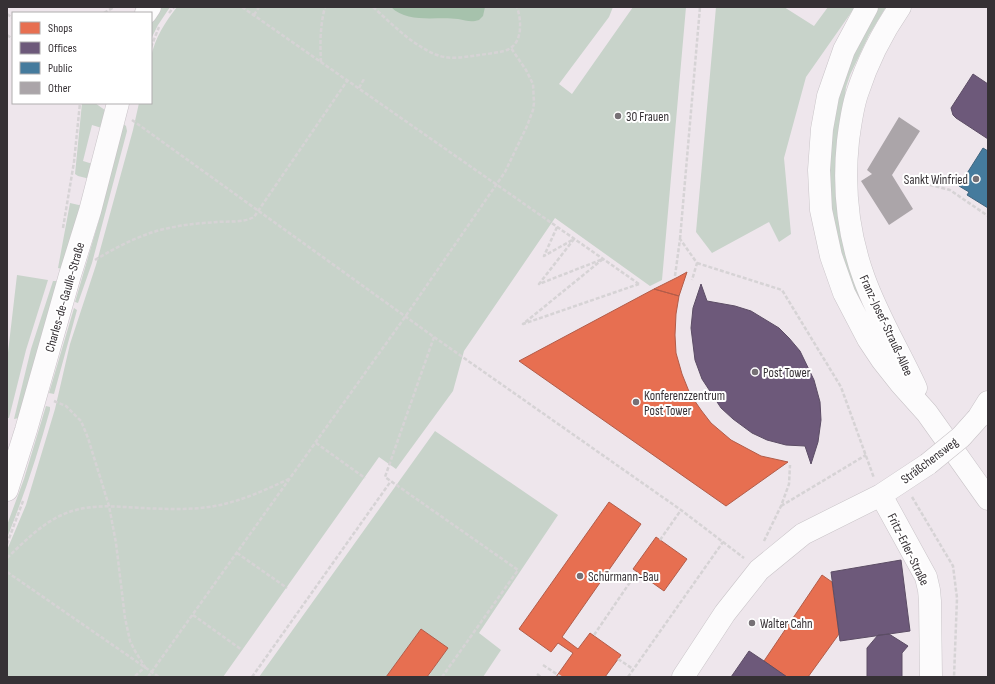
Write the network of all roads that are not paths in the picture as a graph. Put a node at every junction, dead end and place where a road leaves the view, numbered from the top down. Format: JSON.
{"nodes":[{"id":1,"x":867,"y":7,"type":"edge"},
{"id":2,"x":900,"y":7,"type":"edge"},
{"id":3,"x":122,"y":110,"type":"edge"},
{"id":4,"x":985,"y":406,"type":"edge"},
{"id":5,"x":927,"y":413,"type":"junction"},
{"id":6,"x":7,"y":490,"type":"edge"},
{"id":7,"x":881,"y":494,"type":"junction"},
{"id":8,"x":988,"y":499,"type":"edge"},
{"id":9,"x":683,"y":677,"type":"edge"},
{"id":10,"x":931,"y":677,"type":"edge"}],
"edges":[{"from":1,"to":5,"type":"street","name":"Franz-Josef-Strauß-Allee"},
{"from":2,"to":5,"type":"street","name":"Franz-Josef-Strauß-Allee"},
{"from":3,"to":6,"type":"street","name":"Charles-de-Gaulle-Straße"},
{"from":4,"to":7,"type":"street","name":"Sträßchensweg","bridge":true},
{"from":5,"to":8,"type":"street","name":"Franz-Josef-Strauß-Allee"},
{"from":7,"to":9,"type":"street","name":"Sträßchensweg"},
{"from":7,"to":10,"type":"street","name":"Fritz-Erler-Straße"}]}
